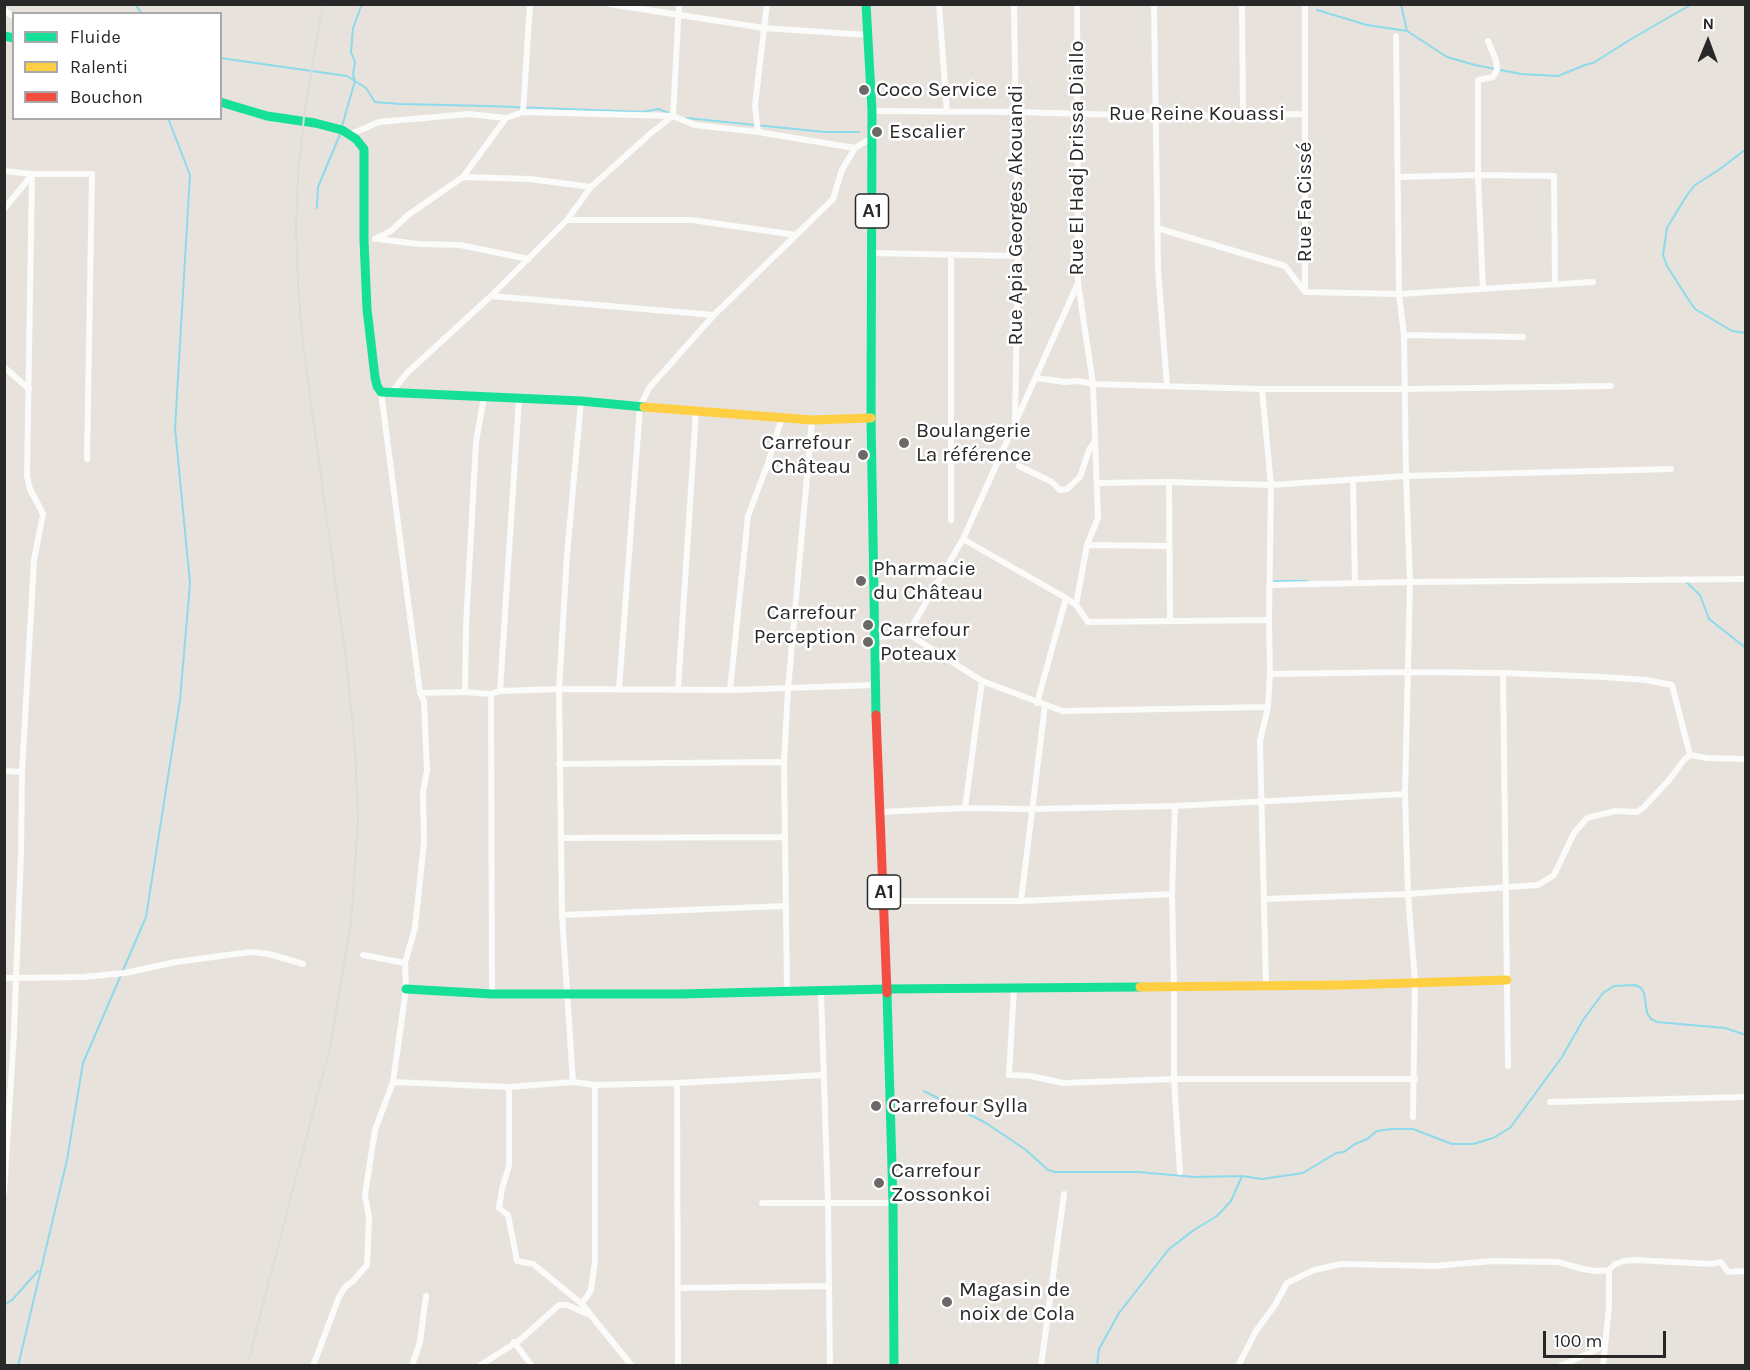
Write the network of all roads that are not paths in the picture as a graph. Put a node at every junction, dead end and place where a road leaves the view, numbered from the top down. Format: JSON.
{"nodes":[{"id":1,"x":530,"y":4,"type":"edge"},
{"id":2,"x":609,"y":4,"type":"edge"},
{"id":3,"x":678,"y":4,"type":"edge"},
{"id":4,"x":766,"y":4,"type":"edge"},
{"id":5,"x":867,"y":4,"type":"edge"},
{"id":6,"x":939,"y":4,"type":"edge"},
{"id":7,"x":1014,"y":4,"type":"edge"},
{"id":8,"x":1077,"y":4,"type":"edge"},
{"id":9,"x":1154,"y":4,"type":"edge"},
{"id":10,"x":1242,"y":4,"type":"edge"},
{"id":11,"x":1305,"y":4,"type":"edge"},
{"id":12,"x":678,"y":15,"type":"junction"},
{"id":13,"x":764,"y":28,"type":"junction"},
{"id":14,"x":868,"y":35,"type":"junction"},
{"id":15,"x":1396,"y":36,"type":"dead end"},
{"id":16,"x":1488,"y":41,"type":"dead end"},
{"id":17,"x":222,"y":103,"type":"edge"},
{"id":18,"x":872,"y":111,"type":"junction"},
{"id":19,"x":523,"y":112,"type":"junction"},
{"id":20,"x":947,"y":112,"type":"junction"},
{"id":21,"x":1016,"y":112,"type":"junction"},
{"id":22,"x":1077,"y":114,"type":"junction"},
{"id":23,"x":1305,"y":114,"type":"junction"},
{"id":24,"x":1243,"y":115,"type":"junction"},
{"id":25,"x":673,"y":116,"type":"junction"},
{"id":26,"x":1156,"y":116,"type":"junction"},
{"id":27,"x":506,"y":118,"type":"junction"},
{"id":28,"x":758,"y":132,"type":"junction"},
{"id":29,"x":351,"y":134,"type":"junction"},
{"id":30,"x":872,"y":138,"type":"junction"},
{"id":31,"x":855,"y":148,"type":"junction"},
{"id":32,"x":4,"y":171,"type":"edge"},
{"id":33,"x":32,"y":174,"type":"junction"},
{"id":34,"x":1478,"y":175,"type":"junction"},
{"id":35,"x":463,"y":177,"type":"junction"},
{"id":36,"x":1398,"y":177,"type":"junction"},
{"id":37,"x":591,"y":187,"type":"junction"},
{"id":38,"x":4,"y":209,"type":"edge"},
{"id":39,"x":567,"y":220,"type":"junction"},
{"id":40,"x":1157,"y":228,"type":"junction"},
{"id":41,"x":796,"y":235,"type":"junction"},
{"id":42,"x":375,"y":239,"type":"junction"},
{"id":43,"x":364,"y":240,"type":"junction"},
{"id":44,"x":872,"y":253,"type":"junction"},
{"id":45,"x":951,"y":256,"type":"junction"},
{"id":46,"x":1018,"y":256,"type":"junction"},
{"id":47,"x":528,"y":260,"type":"junction"},
{"id":48,"x":1593,"y":282,"type":"dead end"},
{"id":49,"x":1078,"y":283,"type":"junction"},
{"id":50,"x":1555,"y":284,"type":"junction"},
{"id":51,"x":1483,"y":288,"type":"junction"},
{"id":52,"x":1305,"y":292,"type":"junction"},
{"id":53,"x":1399,"y":294,"type":"junction"},
{"id":54,"x":491,"y":296,"type":"junction"},
{"id":55,"x":714,"y":315,"type":"junction"},
{"id":56,"x":1404,"y":335,"type":"junction"},
{"id":57,"x":1523,"y":337,"type":"dead end"},
{"id":58,"x":4,"y":367,"type":"edge"},
{"id":59,"x":1036,"y":378,"type":"junction"},
{"id":60,"x":1094,"y":384,"type":"junction"},
{"id":61,"x":1167,"y":386,"type":"junction"},
{"id":62,"x":1611,"y":386,"type":"dead end"},
{"id":63,"x":29,"y":389,"type":"junction"},
{"id":64,"x":1262,"y":389,"type":"junction"},
{"id":65,"x":1406,"y":389,"type":"junction"},
{"id":66,"x":386,"y":392,"type":"junction"},
{"id":67,"x":484,"y":397,"type":"junction"},
{"id":68,"x":519,"y":398,"type":"junction"},
{"id":69,"x":581,"y":401,"type":"junction"},
{"id":70,"x":640,"y":407,"type":"junction"},
{"id":71,"x":696,"y":411,"type":"junction"},
{"id":72,"x":782,"y":417,"type":"junction"},
{"id":73,"x":871,"y":418,"type":"junction"},
{"id":74,"x":812,"y":420,"type":"junction"},
{"id":75,"x":1015,"y":425,"type":"junction"},
{"id":76,"x":1095,"y":441,"type":"junction"},
{"id":77,"x":87,"y":459,"type":"dead end"},
{"id":78,"x":1019,"y":466,"type":"dead end"},
{"id":79,"x":1671,"y":469,"type":"dead end"},
{"id":80,"x":1406,"y":476,"type":"junction"},
{"id":81,"x":1353,"y":480,"type":"junction"},
{"id":82,"x":1168,"y":482,"type":"junction"},
{"id":83,"x":1097,"y":483,"type":"junction"},
{"id":84,"x":1270,"y":484,"type":"junction"},
{"id":85,"x":951,"y":520,"type":"dead end"},
{"id":86,"x":963,"y":539,"type":"junction"},
{"id":87,"x":1087,"y":545,"type":"junction"},
{"id":88,"x":1169,"y":546,"type":"junction"},
{"id":89,"x":1746,"y":579,"type":"edge"},
{"id":90,"x":1410,"y":582,"type":"junction"},
{"id":91,"x":1355,"y":584,"type":"junction"},
{"id":92,"x":1269,"y":585,"type":"junction"},
{"id":93,"x":1066,"y":598,"type":"junction"},
{"id":94,"x":1076,"y":605,"type":"junction"},
{"id":95,"x":1170,"y":620,"type":"junction"},
{"id":96,"x":1269,"y":620,"type":"junction"},
{"id":97,"x":910,"y":635,"type":"junction"},
{"id":98,"x":876,"y":637,"type":"junction"},
{"id":99,"x":1408,"y":672,"type":"junction"},
{"id":100,"x":1503,"y":673,"type":"junction"},
{"id":101,"x":1270,"y":674,"type":"junction"},
{"id":102,"x":982,"y":681,"type":"junction"},
{"id":103,"x":875,"y":685,"type":"junction"},
{"id":104,"x":619,"y":689,"type":"junction"},
{"id":105,"x":788,"y":689,"type":"junction"},
{"id":106,"x":559,"y":690,"type":"junction"},
{"id":107,"x":678,"y":690,"type":"junction"},
{"id":108,"x":730,"y":690,"type":"junction"},
{"id":109,"x":500,"y":691,"type":"junction"},
{"id":110,"x":465,"y":692,"type":"junction"},
{"id":111,"x":420,"y":693,"type":"junction"},
{"id":112,"x":490,"y":694,"type":"junction"},
{"id":113,"x":1037,"y":703,"type":"junction"},
{"id":114,"x":1045,"y":705,"type":"junction"},
{"id":115,"x":1268,"y":707,"type":"junction"},
{"id":116,"x":1690,"y":755,"type":"junction"},
{"id":117,"x":1746,"y":759,"type":"edge"},
{"id":118,"x":784,"y":762,"type":"junction"},
{"id":119,"x":559,"y":764,"type":"junction"},
{"id":120,"x":4,"y":771,"type":"edge"},
{"id":121,"x":22,"y":772,"type":"junction"},
{"id":122,"x":1405,"y":794,"type":"junction"},
{"id":123,"x":1261,"y":802,"type":"junction"},
{"id":124,"x":1175,"y":806,"type":"junction"},
{"id":125,"x":964,"y":808,"type":"junction"},
{"id":126,"x":1031,"y":809,"type":"junction"},
{"id":127,"x":881,"y":812,"type":"junction"},
{"id":128,"x":785,"y":837,"type":"junction"},
{"id":129,"x":561,"y":838,"type":"junction"},
{"id":130,"x":1506,"y":887,"type":"junction"},
{"id":131,"x":1172,"y":894,"type":"junction"},
{"id":132,"x":1408,"y":894,"type":"junction"},
{"id":133,"x":1265,"y":899,"type":"junction"},
{"id":134,"x":884,"y":901,"type":"junction"},
{"id":135,"x":1021,"y":901,"type":"junction"},
{"id":136,"x":785,"y":906,"type":"junction"},
{"id":137,"x":562,"y":915,"type":"junction"},
{"id":138,"x":363,"y":954,"type":"dead end"},
{"id":139,"x":405,"y":963,"type":"junction"},
{"id":140,"x":303,"y":964,"type":"dead end"},
{"id":141,"x":4,"y":978,"type":"edge"},
{"id":142,"x":16,"y":978,"type":"junction"},
{"id":143,"x":1507,"y":980,"type":"junction"},
{"id":144,"x":1415,"y":982,"type":"junction"},
{"id":145,"x":1266,"y":986,"type":"junction"},
{"id":146,"x":1014,"y":988,"type":"junction"},
{"id":147,"x":1174,"y":988,"type":"junction"},
{"id":148,"x":406,"y":989,"type":"junction"},
{"id":149,"x":886,"y":989,"type":"junction"},
{"id":150,"x":787,"y":991,"type":"junction"},
{"id":151,"x":821,"y":991,"type":"junction"},
{"id":152,"x":492,"y":994,"type":"junction"},
{"id":153,"x":567,"y":994,"type":"junction"},
{"id":154,"x":1508,"y":1066,"type":"dead end"},
{"id":155,"x":823,"y":1075,"type":"junction"},
{"id":156,"x":1174,"y":1079,"type":"junction"},
{"id":157,"x":1414,"y":1079,"type":"junction"},
{"id":158,"x":393,"y":1082,"type":"junction"},
{"id":159,"x":573,"y":1082,"type":"junction"},
{"id":160,"x":677,"y":1083,"type":"junction"},
{"id":161,"x":595,"y":1085,"type":"junction"},
{"id":162,"x":509,"y":1087,"type":"junction"},
{"id":163,"x":1746,"y":1097,"type":"edge"},
{"id":164,"x":1550,"y":1102,"type":"dead end"},
{"id":165,"x":1413,"y":1117,"type":"dead end"},
{"id":166,"x":1180,"y":1172,"type":"dead end"},
{"id":167,"x":4,"y":1192,"type":"edge"},
{"id":168,"x":1064,"y":1194,"type":"dead end"},
{"id":169,"x":828,"y":1202,"type":"junction"},
{"id":170,"x":762,"y":1203,"type":"dead end"},
{"id":171,"x":893,"y":1203,"type":"junction"},
{"id":172,"x":1609,"y":1270,"type":"junction"},
{"id":173,"x":1746,"y":1271,"type":"edge"},
{"id":174,"x":829,"y":1286,"type":"junction"},
{"id":175,"x":679,"y":1288,"type":"junction"},
{"id":176,"x":426,"y":1296,"type":"dead end"},
{"id":177,"x":581,"y":1303,"type":"junction"},
{"id":178,"x":590,"y":1315,"type":"junction"},
{"id":179,"x":514,"y":1342,"type":"junction"},
{"id":180,"x":1605,"y":1342,"type":"junction"},
{"id":181,"x":313,"y":1365,"type":"edge"},
{"id":182,"x":412,"y":1365,"type":"edge"},
{"id":183,"x":479,"y":1365,"type":"edge"},
{"id":184,"x":532,"y":1365,"type":"edge"},
{"id":185,"x":632,"y":1365,"type":"edge"},
{"id":186,"x":678,"y":1365,"type":"edge"},
{"id":187,"x":830,"y":1365,"type":"edge"},
{"id":188,"x":894,"y":1365,"type":"edge"},
{"id":189,"x":1041,"y":1365,"type":"edge"},
{"id":190,"x":1238,"y":1365,"type":"edge"},
{"id":191,"x":1560,"y":1365,"type":"edge"},
{"id":192,"x":1603,"y":1365,"type":"edge"}],
"edges":[{"from":1,"to":19,"type":"street"},
{"from":2,"to":12,"type":"street"},
{"from":3,"to":12,"type":"street"},
{"from":4,"to":13,"type":"street"},
{"from":5,"to":14,"type":"street","number":"A1"},
{"from":6,"to":20,"type":"street"},
{"from":7,"to":21,"type":"street","name":"Rue Apia Georges Akouandi"},
{"from":8,"to":22,"type":"street","name":"Rue El Hadj Drissa Diallo"},
{"from":9,"to":26,"type":"street"},
{"from":10,"to":24,"type":"street"},
{"from":11,"to":23,"type":"street","name":"Rue Fa Cissé"},
{"from":12,"to":13,"type":"street"},
{"from":12,"to":25,"type":"street"},
{"from":13,"to":14,"type":"street"},
{"from":13,"to":28,"type":"street"},
{"from":14,"to":18,"type":"street","number":"A1"},
{"from":15,"to":36,"type":"street"},
{"from":16,"to":34,"type":"street"},
{"from":17,"to":29,"type":"street"},
{"from":18,"to":20,"type":"street","name":"Rue Reine Kouassi"},
{"from":18,"to":30,"type":"street","number":"A1"},
{"from":19,"to":25,"type":"street"},
{"from":19,"to":27,"type":"street"},
{"from":20,"to":21,"type":"street","name":"Rue Reine Kouassi"},
{"from":21,"to":22,"type":"street","name":"Rue Reine Kouassi"},
{"from":21,"to":46,"type":"street","name":"Rue Apia Georges Akouandi"},
{"from":22,"to":26,"type":"street","name":"Rue Reine Kouassi"},
{"from":22,"to":49,"type":"street","name":"Rue El Hadj Drissa Diallo"},
{"from":23,"to":24,"type":"street","name":"Rue Reine Kouassi"},
{"from":23,"to":52,"type":"street","name":"Rue Fa Cissé"},
{"from":24,"to":26,"type":"street","name":"Rue Reine Kouassi"},
{"from":25,"to":28,"type":"street"},
{"from":25,"to":37,"type":"street"},
{"from":26,"to":40,"type":"street"},
{"from":27,"to":29,"type":"street"},
{"from":27,"to":35,"type":"street"},
{"from":28,"to":31,"type":"street"},
{"from":29,"to":43,"type":"street"},
{"from":30,"to":31,"type":"street"},
{"from":30,"to":44,"type":"street","number":"A1"},
{"from":31,"to":41,"type":"street"},
{"from":32,"to":33,"type":"street"},
{"from":33,"to":38,"type":"street"},
{"from":33,"to":63,"type":"street"},
{"from":33,"to":77,"type":"street"},
{"from":34,"to":36,"type":"street"},
{"from":34,"to":50,"type":"street"},
{"from":34,"to":51,"type":"street"},
{"from":35,"to":37,"type":"street"},
{"from":35,"to":42,"type":"street"},
{"from":36,"to":53,"type":"street"},
{"from":37,"to":39,"type":"street"},
{"from":39,"to":41,"type":"street"},
{"from":39,"to":47,"type":"street"},
{"from":40,"to":52,"type":"street"},
{"from":40,"to":61,"type":"street"},
{"from":41,"to":55,"type":"street"},
{"from":42,"to":43,"type":"street"},
{"from":42,"to":47,"type":"street"},
{"from":43,"to":66,"type":"street"},
{"from":44,"to":45,"type":"street"},
{"from":44,"to":73,"type":"street","number":"A1"},
{"from":45,"to":46,"type":"street"},
{"from":45,"to":85,"type":"street"},
{"from":46,"to":75,"type":"street","name":"Rue Apia Georges Akouandi"},
{"from":47,"to":54,"type":"street"},
{"from":48,"to":50,"type":"street"},
{"from":49,"to":59,"type":"street","name":"Rue El Hadj Drissa Diallo"},
{"from":49,"to":60,"type":"street"},
{"from":50,"to":51,"type":"street"},
{"from":51,"to":53,"type":"street"},
{"from":52,"to":53,"type":"street"},
{"from":53,"to":56,"type":"street"},
{"from":54,"to":55,"type":"street"},
{"from":54,"to":66,"type":"street"},
{"from":55,"to":70,"type":"street"},
{"from":56,"to":57,"type":"street"},
{"from":56,"to":65,"type":"street"},
{"from":58,"to":63,"type":"street"},
{"from":59,"to":60,"type":"street"},
{"from":59,"to":75,"type":"street","name":"Rue El Hadj Drissa Diallo"},
{"from":60,"to":61,"type":"street"},
{"from":60,"to":76,"type":"street"},
{"from":61,"to":64,"type":"street"},
{"from":62,"to":65,"type":"street"},
{"from":63,"to":121,"type":"street"},
{"from":64,"to":65,"type":"street"},
{"from":64,"to":84,"type":"street"},
{"from":65,"to":80,"type":"street"},
{"from":66,"to":67,"type":"street"},
{"from":66,"to":111,"type":"street"},
{"from":67,"to":68,"type":"street"},
{"from":67,"to":110,"type":"street"},
{"from":68,"to":69,"type":"street"},
{"from":68,"to":109,"type":"street"},
{"from":69,"to":70,"type":"street"},
{"from":69,"to":106,"type":"street"},
{"from":70,"to":71,"type":"street"},
{"from":70,"to":104,"type":"street"},
{"from":71,"to":72,"type":"street"},
{"from":71,"to":107,"type":"street"},
{"from":72,"to":74,"type":"street"},
{"from":72,"to":108,"type":"street"},
{"from":73,"to":74,"type":"street"},
{"from":73,"to":98,"type":"street","number":"A1"},
{"from":74,"to":105,"type":"street"},
{"from":75,"to":86,"type":"street","name":"Rue El Hadj Drissa Diallo"},
{"from":76,"to":78,"type":"street"},
{"from":76,"to":83,"type":"street"},
{"from":79,"to":80,"type":"street"},
{"from":80,"to":81,"type":"street"},
{"from":80,"to":90,"type":"street"},
{"from":81,"to":84,"type":"street"},
{"from":81,"to":91,"type":"street"},
{"from":82,"to":83,"type":"street"},
{"from":82,"to":84,"type":"street"},
{"from":82,"to":88,"type":"street"},
{"from":83,"to":87,"type":"street"},
{"from":84,"to":92,"type":"street"},
{"from":86,"to":93,"type":"street"},
{"from":86,"to":97,"type":"street","name":"Rue El Hadj Drissa Diallo"},
{"from":87,"to":88,"type":"street"},
{"from":87,"to":94,"type":"street"},
{"from":88,"to":95,"type":"street"},
{"from":89,"to":90,"type":"street"},
{"from":90,"to":91,"type":"street"},
{"from":90,"to":99,"type":"street"},
{"from":91,"to":92,"type":"street"},
{"from":92,"to":96,"type":"street"},
{"from":93,"to":94,"type":"street"},
{"from":93,"to":113,"type":"street"},
{"from":94,"to":95,"type":"street"},
{"from":95,"to":96,"type":"street"},
{"from":96,"to":101,"type":"street"},
{"from":97,"to":98,"type":"street"},
{"from":97,"to":102,"type":"street"},
{"from":98,"to":103,"type":"street","number":"A1"},
{"from":99,"to":100,"type":"street"},
{"from":99,"to":101,"type":"street"},
{"from":99,"to":122,"type":"street"},
{"from":100,"to":116,"type":"street"},
{"from":100,"to":130,"type":"street"},
{"from":101,"to":115,"type":"street"},
{"from":102,"to":113,"type":"street"},
{"from":102,"to":125,"type":"street"},
{"from":103,"to":105,"type":"street"},
{"from":103,"to":127,"type":"street","number":"A1"},
{"from":104,"to":106,"type":"street"},
{"from":104,"to":107,"type":"street"},
{"from":105,"to":108,"type":"street"},
{"from":105,"to":118,"type":"street"},
{"from":106,"to":109,"type":"street"},
{"from":106,"to":119,"type":"street"},
{"from":107,"to":108,"type":"street"},
{"from":109,"to":112,"type":"street"},
{"from":110,"to":111,"type":"street"},
{"from":110,"to":112,"type":"street"},
{"from":111,"to":139,"type":"street"},
{"from":112,"to":152,"type":"street"},
{"from":113,"to":114,"type":"street"},
{"from":114,"to":115,"type":"street"},
{"from":114,"to":126,"type":"street"},
{"from":115,"to":123,"type":"street"},
{"from":116,"to":117,"type":"street"},
{"from":116,"to":130,"type":"street"},
{"from":118,"to":119,"type":"street"},
{"from":118,"to":128,"type":"street"},
{"from":119,"to":129,"type":"street"},
{"from":120,"to":121,"type":"street"},
{"from":121,"to":142,"type":"street"},
{"from":122,"to":123,"type":"street"},
{"from":122,"to":132,"type":"street"},
{"from":123,"to":124,"type":"street"},
{"from":123,"to":133,"type":"street"},
{"from":124,"to":126,"type":"street"},
{"from":124,"to":131,"type":"street"},
{"from":125,"to":126,"type":"street"},
{"from":125,"to":127,"type":"street"},
{"from":126,"to":135,"type":"street"},
{"from":127,"to":134,"type":"street","number":"A1"},
{"from":128,"to":129,"type":"street"},
{"from":128,"to":136,"type":"street"},
{"from":129,"to":137,"type":"street"},
{"from":130,"to":132,"type":"street"},
{"from":130,"to":143,"type":"street"},
{"from":131,"to":135,"type":"street"},
{"from":131,"to":147,"type":"street"},
{"from":132,"to":133,"type":"street"},
{"from":132,"to":144,"type":"street"},
{"from":133,"to":145,"type":"street"},
{"from":134,"to":135,"type":"street"},
{"from":134,"to":149,"type":"street","number":"A1"},
{"from":136,"to":137,"type":"street"},
{"from":136,"to":150,"type":"street"},
{"from":137,"to":153,"type":"street"},
{"from":138,"to":139,"type":"street"},
{"from":139,"to":148,"type":"street"},
{"from":140,"to":142,"type":"street"},
{"from":141,"to":142,"type":"street"},
{"from":142,"to":167,"type":"street"},
{"from":143,"to":144,"type":"street"},
{"from":143,"to":154,"type":"street"},
{"from":144,"to":145,"type":"street"},
{"from":144,"to":157,"type":"street"},
{"from":145,"to":147,"type":"street"},
{"from":146,"to":147,"type":"street"},
{"from":146,"to":149,"type":"street"},
{"from":146,"to":156,"type":"street"},
{"from":147,"to":156,"type":"street"},
{"from":148,"to":152,"type":"street"},
{"from":148,"to":158,"type":"street"},
{"from":149,"to":151,"type":"street"},
{"from":149,"to":171,"type":"street","number":"A1"},
{"from":150,"to":151,"type":"street"},
{"from":150,"to":153,"type":"street"},
{"from":151,"to":155,"type":"street"},
{"from":152,"to":153,"type":"street"},
{"from":153,"to":159,"type":"street"},
{"from":155,"to":160,"type":"street"},
{"from":155,"to":169,"type":"street"},
{"from":156,"to":157,"type":"street"},
{"from":156,"to":166,"type":"street"},
{"from":157,"to":165,"type":"street"},
{"from":158,"to":162,"type":"street"},
{"from":158,"to":181,"type":"street"},
{"from":159,"to":161,"type":"street"},
{"from":159,"to":162,"type":"street"},
{"from":160,"to":161,"type":"street"},
{"from":160,"to":175,"type":"street"},
{"from":161,"to":177,"type":"street"},
{"from":162,"to":177,"type":"street"},
{"from":163,"to":164,"type":"street"},
{"from":168,"to":189,"type":"street"},
{"from":169,"to":170,"type":"street"},
{"from":169,"to":171,"type":"street"},
{"from":169,"to":174,"type":"street"},
{"from":171,"to":188,"type":"street","number":"A1"},
{"from":172,"to":173,"type":"street"},
{"from":172,"to":180,"type":"street"},
{"from":172,"to":190,"type":"street"},
{"from":174,"to":175,"type":"street"},
{"from":174,"to":187,"type":"street"},
{"from":175,"to":186,"type":"street"},
{"from":176,"to":182,"type":"street"},
{"from":177,"to":178,"type":"street"},
{"from":178,"to":179,"type":"street"},
{"from":178,"to":185,"type":"street"},
{"from":179,"to":183,"type":"street"},
{"from":179,"to":184,"type":"street"},
{"from":180,"to":191,"type":"street"},
{"from":180,"to":192,"type":"street"}]}
